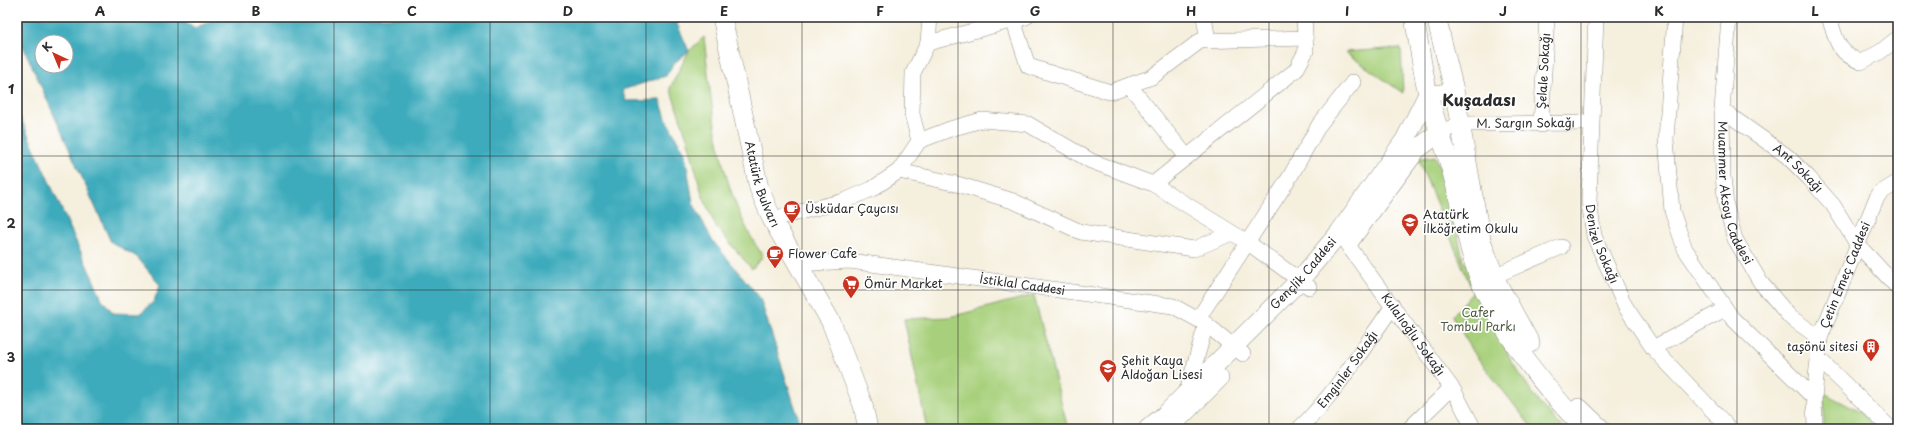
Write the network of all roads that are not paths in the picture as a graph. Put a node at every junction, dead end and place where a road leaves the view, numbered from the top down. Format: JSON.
{"nodes":[{"id":1,"x":722,"y":17,"type":"edge"},
{"id":2,"x":930,"y":17,"type":"edge"},
{"id":3,"x":1204,"y":17,"type":"edge"},
{"id":4,"x":1304,"y":17,"type":"edge"},
{"id":5,"x":1414,"y":17,"type":"edge"},
{"id":6,"x":1436,"y":17,"type":"edge"},
{"id":7,"x":1547,"y":17,"type":"edge"},
{"id":8,"x":1596,"y":17,"type":"edge"},
{"id":9,"x":1675,"y":17,"type":"edge"},
{"id":10,"x":1729,"y":17,"type":"edge"},
{"id":11,"x":1829,"y":17,"type":"edge"},
{"id":12,"x":1019,"y":19,"type":"edge"},
{"id":13,"x":1305,"y":38,"type":"junction"},
{"id":14,"x":1898,"y":38,"type":"edge"},
{"id":15,"x":1208,"y":41,"type":"junction"},
{"id":16,"x":928,"y":43,"type":"junction"},
{"id":17,"x":1354,"y":82,"type":"dead end"},
{"id":18,"x":1129,"y":86,"type":"junction"},
{"id":19,"x":1454,"y":90,"type":"junction"},
{"id":20,"x":1428,"y":94,"type":"junction"},
{"id":21,"x":1722,"y":110,"type":"junction"},
{"id":22,"x":1591,"y":123,"type":"junction"},
{"id":23,"x":1461,"y":124,"type":"junction"},
{"id":24,"x":1541,"y":125,"type":"junction"},
{"id":25,"x":1440,"y":132,"type":"junction"},
{"id":26,"x":919,"y":141,"type":"junction"},
{"id":27,"x":1187,"y":157,"type":"junction"},
{"id":28,"x":899,"y":171,"type":"junction"},
{"id":29,"x":1898,"y":182,"type":"edge"},
{"id":30,"x":1153,"y":184,"type":"junction"},
{"id":31,"x":772,"y":218,"type":"junction"},
{"id":32,"x":1232,"y":233,"type":"junction"},
{"id":33,"x":1247,"y":242,"type":"junction"},
{"id":34,"x":1347,"y":244,"type":"junction"},
{"id":35,"x":1857,"y":244,"type":"junction"},
{"id":36,"x":1561,"y":247,"type":"dead end"},
{"id":37,"x":798,"y":264,"type":"junction"},
{"id":38,"x":1494,"y":276,"type":"junction"},
{"id":39,"x":1304,"y":284,"type":"junction"},
{"id":40,"x":1898,"y":288,"type":"edge"},
{"id":41,"x":1393,"y":306,"type":"junction"},
{"id":42,"x":1725,"y":309,"type":"junction"},
{"id":43,"x":1202,"y":321,"type":"junction"},
{"id":44,"x":1820,"y":338,"type":"junction"},
{"id":45,"x":1653,"y":348,"type":"junction"},
{"id":46,"x":1238,"y":350,"type":"junction"},
{"id":47,"x":1819,"y":359,"type":"junction"},
{"id":48,"x":1451,"y":388,"type":"junction"},
{"id":49,"x":1187,"y":392,"type":"junction"},
{"id":50,"x":1814,"y":398,"type":"junction"},
{"id":51,"x":1172,"y":428,"type":"edge"},
{"id":52,"x":868,"y":429,"type":"edge"},
{"id":53,"x":1148,"y":429,"type":"edge"},
{"id":54,"x":1299,"y":429,"type":"edge"},
{"id":55,"x":1409,"y":429,"type":"edge"},
{"id":56,"x":1474,"y":429,"type":"edge"},
{"id":57,"x":1584,"y":429,"type":"edge"},
{"id":58,"x":1601,"y":429,"type":"edge"},
{"id":59,"x":1730,"y":429,"type":"edge"},
{"id":60,"x":1815,"y":429,"type":"edge"},
{"id":61,"x":1891,"y":429,"type":"edge"}],
"edges":[{"from":1,"to":31,"type":"main road","name":"Atatürk Bulvarı"},
{"from":2,"to":16,"type":"street"},
{"from":3,"to":15,"type":"street"},
{"from":4,"to":13,"type":"street"},
{"from":5,"to":20,"type":"main road"},
{"from":6,"to":19,"type":"main road"},
{"from":7,"to":24,"type":"street","name":"Şelale Sokağı"},
{"from":8,"to":22,"type":"street","name":"Denizel Sokağı"},
{"from":9,"to":42,"type":"street"},
{"from":10,"to":21,"type":"street","name":"Muammer Aksoy Caddesi"},
{"from":11,"to":14,"type":"street"},
{"from":12,"to":16,"type":"street"},
{"from":12,"to":18,"type":"street"},
{"from":13,"to":15,"type":"street"},
{"from":13,"to":27,"type":"street"},
{"from":15,"to":18,"type":"street"},
{"from":16,"to":26,"type":"street"},
{"from":17,"to":33,"type":"street"},
{"from":18,"to":27,"type":"street"},
{"from":19,"to":20,"type":"street"},
{"from":19,"to":23,"type":"main road"},
{"from":20,"to":25,"type":"main road"},
{"from":20,"to":39,"type":"main road","name":"Gençlik Caddesi"},
{"from":21,"to":35,"type":"street","name":"Ant Sokağı"},
{"from":21,"to":44,"type":"street","name":"Muammer Aksoy Caddesi"},
{"from":22,"to":24,"type":"street","name":"M. Sargın Sokağı"},
{"from":22,"to":45,"type":"street","name":"Denizel Sokağı"},
{"from":23,"to":24,"type":"street","name":"M. Sargın Sokağı"},
{"from":23,"to":25,"type":"street"},
{"from":23,"to":38,"type":"main road"},
{"from":25,"to":34,"type":"main road","name":"Gençlik Caddesi"},
{"from":25,"to":57,"type":"main road"},
{"from":26,"to":28,"type":"street"},
{"from":26,"to":30,"type":"street"},
{"from":27,"to":30,"type":"street"},
{"from":28,"to":31,"type":"street"},
{"from":28,"to":32,"type":"street"},
{"from":29,"to":35,"type":"street","name":"Çetin Emeç Caddesi"},
{"from":30,"to":32,"type":"street"},
{"from":31,"to":37,"type":"main road","name":"Atatürk Bulvarı"},
{"from":32,"to":33,"type":"street"},
{"from":33,"to":39,"type":"street"},
{"from":33,"to":43,"type":"street"},
{"from":34,"to":39,"type":"main road","name":"Gençlik Caddesi"},
{"from":34,"to":41,"type":"street","name":"Kulalıoğlu Sokağı"},
{"from":35,"to":40,"type":"street","name":"Ant Sokağı"},
{"from":35,"to":44,"type":"street","name":"Çetin Emeç Caddesi"},
{"from":36,"to":38,"type":"street"},
{"from":37,"to":43,"type":"street","name":"İstiklal Caddesi"},
{"from":37,"to":52,"type":"main road","name":"Atatürk Bulvarı"},
{"from":38,"to":58,"type":"main road"},
{"from":39,"to":46,"type":"main road","name":"Gençlik Caddesi"},
{"from":41,"to":48,"type":"street","name":"Kulalıoğlu Sokağı"},
{"from":41,"to":54,"type":"street","name":"Emginler Sokağı"},
{"from":42,"to":45,"type":"street"},
{"from":42,"to":50,"type":"street"},
{"from":43,"to":46,"type":"street","name":"İstiklal Caddesi"},
{"from":43,"to":49,"type":"street"},
{"from":44,"to":47,"type":"street","name":"Çetin Emeç Caddesi"},
{"from":45,"to":59,"type":"street","name":"Denizel Sokağı"},
{"from":46,"to":49,"type":"main road","name":"Gençlik Caddesi"},
{"from":46,"to":51,"type":"main road","name":"Gençlik Caddesi"},
{"from":47,"to":50,"type":"street","name":"Çetin Emeç Caddesi"},
{"from":47,"to":61,"type":"street"},
{"from":48,"to":55,"type":"street"},
{"from":48,"to":56,"type":"street","name":"Kulalıoğlu Sokağı"},
{"from":49,"to":53,"type":"main road","name":"Gençlik Caddesi"},
{"from":50,"to":60,"type":"street","name":"Çetin Emeç Caddesi"}]}
